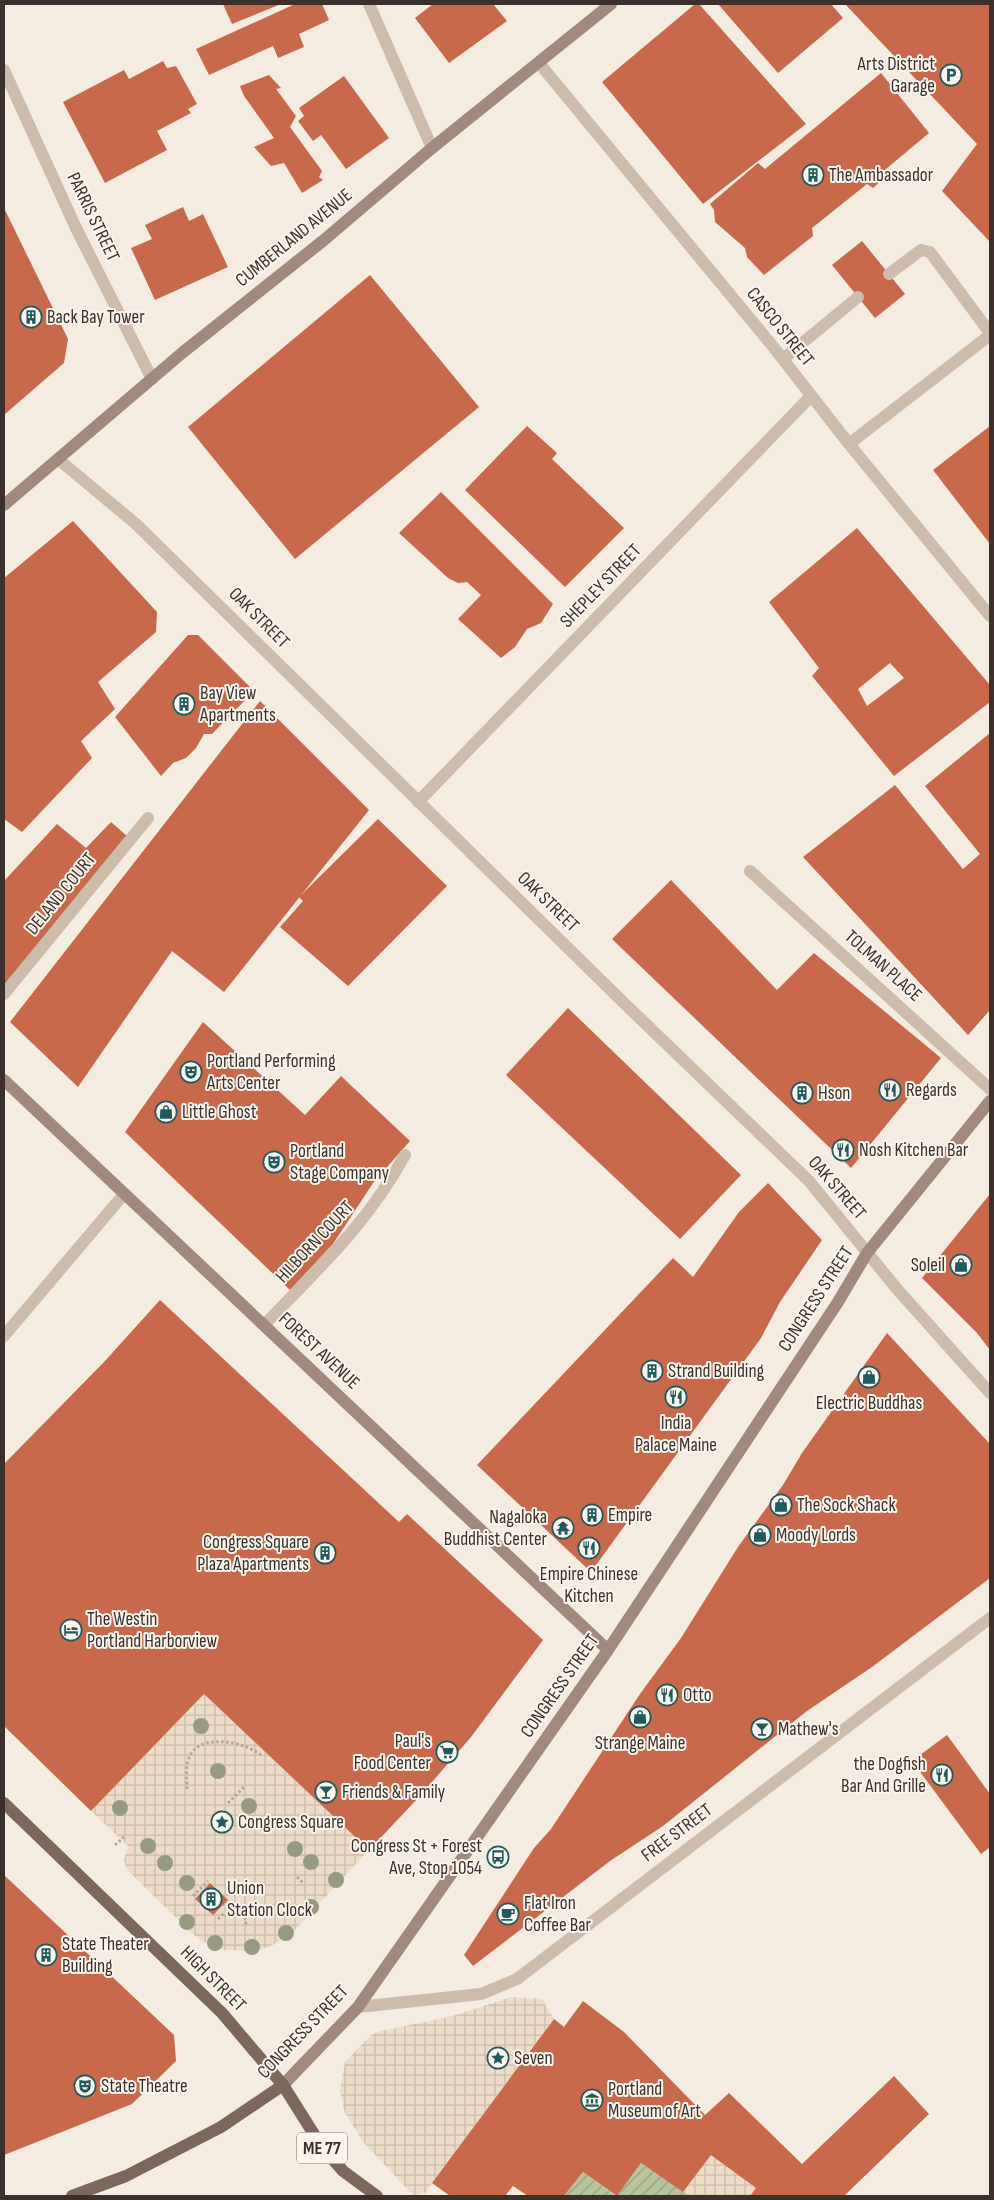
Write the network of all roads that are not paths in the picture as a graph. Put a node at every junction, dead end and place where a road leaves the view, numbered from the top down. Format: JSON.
{"nodes":[{"id":1,"x":368,"y":4,"type":"edge"},
{"id":2,"x":611,"y":4,"type":"edge"},
{"id":3,"x":539,"y":63,"type":"junction"},
{"id":4,"x":4,"y":70,"type":"edge"},
{"id":5,"x":432,"y":148,"type":"junction"},
{"id":6,"x":889,"y":274,"type":"dead end"},
{"id":7,"x":858,"y":297,"type":"dead end"},
{"id":8,"x":990,"y":334,"type":"edge"},
{"id":9,"x":783,"y":359,"type":"junction"},
{"id":10,"x":152,"y":379,"type":"junction"},
{"id":11,"x":811,"y":396,"type":"junction"},
{"id":12,"x":849,"y":444,"type":"junction"},
{"id":13,"x":58,"y":459,"type":"junction"},
{"id":14,"x":4,"y":505,"type":"edge"},
{"id":15,"x":990,"y":616,"type":"edge"},
{"id":16,"x":418,"y":802,"type":"junction"},
{"id":17,"x":148,"y":818,"type":"dead end"},
{"id":18,"x":750,"y":871,"type":"dead end"},
{"id":19,"x":4,"y":994,"type":"edge"},
{"id":20,"x":4,"y":1080,"type":"edge"},
{"id":21,"x":990,"y":1089,"type":"edge"},
{"id":22,"x":990,"y":1101,"type":"edge"},
{"id":23,"x":405,"y":1155,"type":"dead end"},
{"id":24,"x":124,"y":1194,"type":"junction"},
{"id":25,"x":867,"y":1253,"type":"junction"},
{"id":26,"x":264,"y":1325,"type":"junction"},
{"id":27,"x":4,"y":1336,"type":"edge"},
{"id":28,"x":990,"y":1393,"type":"edge"},
{"id":29,"x":990,"y":1618,"type":"edge"},
{"id":30,"x":608,"y":1650,"type":"junction"},
{"id":31,"x":4,"y":1803,"type":"edge"},
{"id":32,"x":358,"y":2007,"type":"junction"},
{"id":33,"x":283,"y":2085,"type":"junction"},
{"id":34,"x":72,"y":2196,"type":"edge"},
{"id":35,"x":377,"y":2196,"type":"edge"}],
"edges":[{"from":1,"to":5,"type":"street"},
{"from":2,"to":3,"type":"main road","name":"CUMBERLAND AVENUE"},
{"from":3,"to":5,"type":"main road","name":"CUMBERLAND AVENUE"},
{"from":3,"to":9,"type":"street","name":"CASCO STREET"},
{"from":4,"to":10,"type":"street","name":"PARRIS STREET"},
{"from":5,"to":10,"type":"main road","name":"CUMBERLAND AVENUE"},
{"from":6,"to":8,"type":"street"},
{"from":7,"to":9,"type":"street"},
{"from":8,"to":12,"type":"street"},
{"from":9,"to":11,"type":"street","name":"CASCO STREET"},
{"from":10,"to":13,"type":"main road","name":"CUMBERLAND AVENUE"},
{"from":11,"to":12,"type":"street","name":"CASCO STREET"},
{"from":11,"to":16,"type":"street","name":"SHEPLEY STREET"},
{"from":12,"to":15,"type":"street","name":"CASCO STREET"},
{"from":13,"to":14,"type":"main road","name":"CUMBERLAND AVENUE"},
{"from":13,"to":16,"type":"street","name":"OAK STREET"},
{"from":16,"to":25,"type":"street","name":"OAK STREET"},
{"from":17,"to":19,"type":"street","name":"DELAND COURT"},
{"from":18,"to":21,"type":"street","name":"TOLMAN PLACE"},
{"from":20,"to":24,"type":"main road","name":"FOREST AVENUE"},
{"from":22,"to":25,"type":"main road","name":"CONGRESS STREET"},
{"from":23,"to":26,"type":"street","name":"HILBORN COURT"},
{"from":24,"to":26,"type":"main road","name":"FOREST AVENUE"},
{"from":24,"to":27,"type":"street"},
{"from":25,"to":28,"type":"street","name":"OAK STREET"},
{"from":25,"to":30,"type":"main road","name":"CONGRESS STREET"},
{"from":26,"to":30,"type":"main road","name":"FOREST AVENUE"},
{"from":29,"to":32,"type":"street","name":"FREE STREET"},
{"from":30,"to":32,"type":"main road","name":"CONGRESS STREET"},
{"from":31,"to":33,"type":"main road","name":"HIGH STREET","number":"ME 77"},
{"from":32,"to":33,"type":"main road","name":"CONGRESS STREET"},
{"from":33,"to":34,"type":"main road","name":"CONGRESS STREET"},
{"from":33,"to":35,"type":"main road","name":"HIGH STREET","number":"ME 77"}]}
